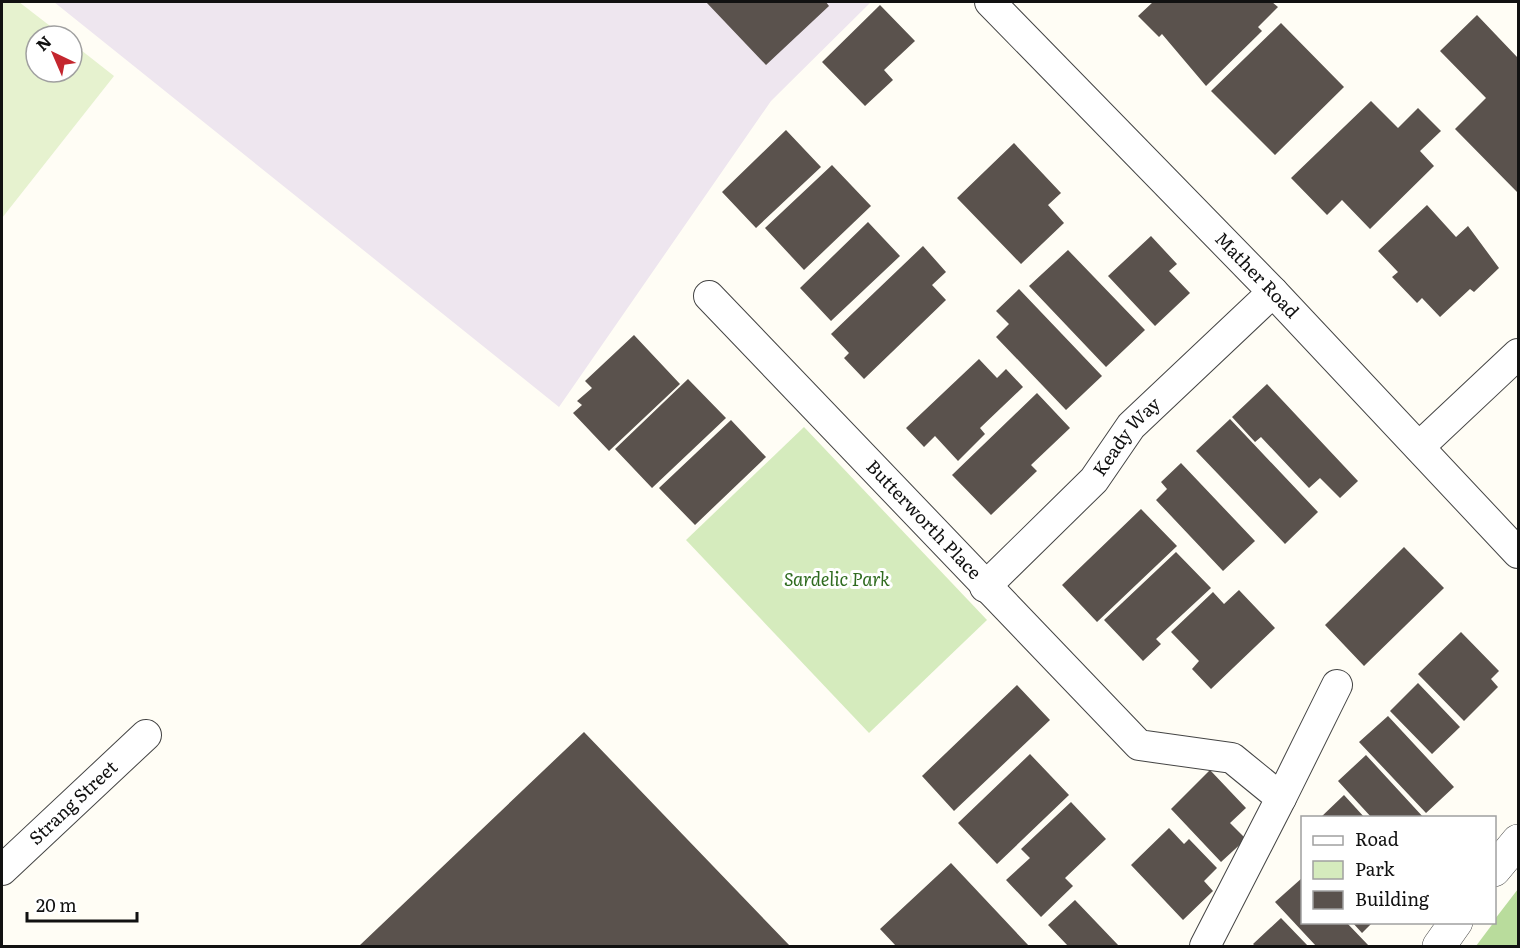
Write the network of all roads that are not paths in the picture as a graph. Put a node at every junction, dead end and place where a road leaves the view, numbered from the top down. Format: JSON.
{"nodes":[{"id":1,"x":990,"y":2,"type":"edge"},
{"id":2,"x":1273,"y":292,"type":"junction"},
{"id":3,"x":709,"y":296,"type":"dead end"},
{"id":4,"x":1518,"y":354,"type":"edge"},
{"id":5,"x":1419,"y":447,"type":"junction"},
{"id":6,"x":1518,"y":554,"type":"edge"},
{"id":7,"x":985,"y":587,"type":"junction"},
{"id":8,"x":1337,"y":685,"type":"dead end"},
{"id":9,"x":146,"y":735,"type":"dead end"},
{"id":10,"x":1281,"y":798,"type":"junction"},
{"id":11,"x":1518,"y":842,"type":"edge"},
{"id":12,"x":1496,"y":868,"type":"edge"},
{"id":13,"x":2,"y":870,"type":"edge"},
{"id":14,"x":1455,"y":924,"type":"edge"},
{"id":15,"x":1205,"y":946,"type":"edge"},
{"id":16,"x":1439,"y":946,"type":"edge"}],
"edges":[{"from":1,"to":2,"type":"street","name":"Mather Road"},
{"from":2,"to":5,"type":"street","name":"Mather Road"},
{"from":2,"to":7,"type":"street","name":"Keady Way"},
{"from":3,"to":7,"type":"street","name":"Butterworth Place"},
{"from":4,"to":5,"type":"street"},
{"from":5,"to":6,"type":"street","name":"Mather Road"},
{"from":7,"to":10,"type":"street","name":"Butterworth Place"},
{"from":8,"to":10,"type":"street"},
{"from":9,"to":13,"type":"street","name":"Strang Street"},
{"from":10,"to":15,"type":"street"},
{"from":11,"to":12,"type":"street"},
{"from":14,"to":16,"type":"street"}]}
